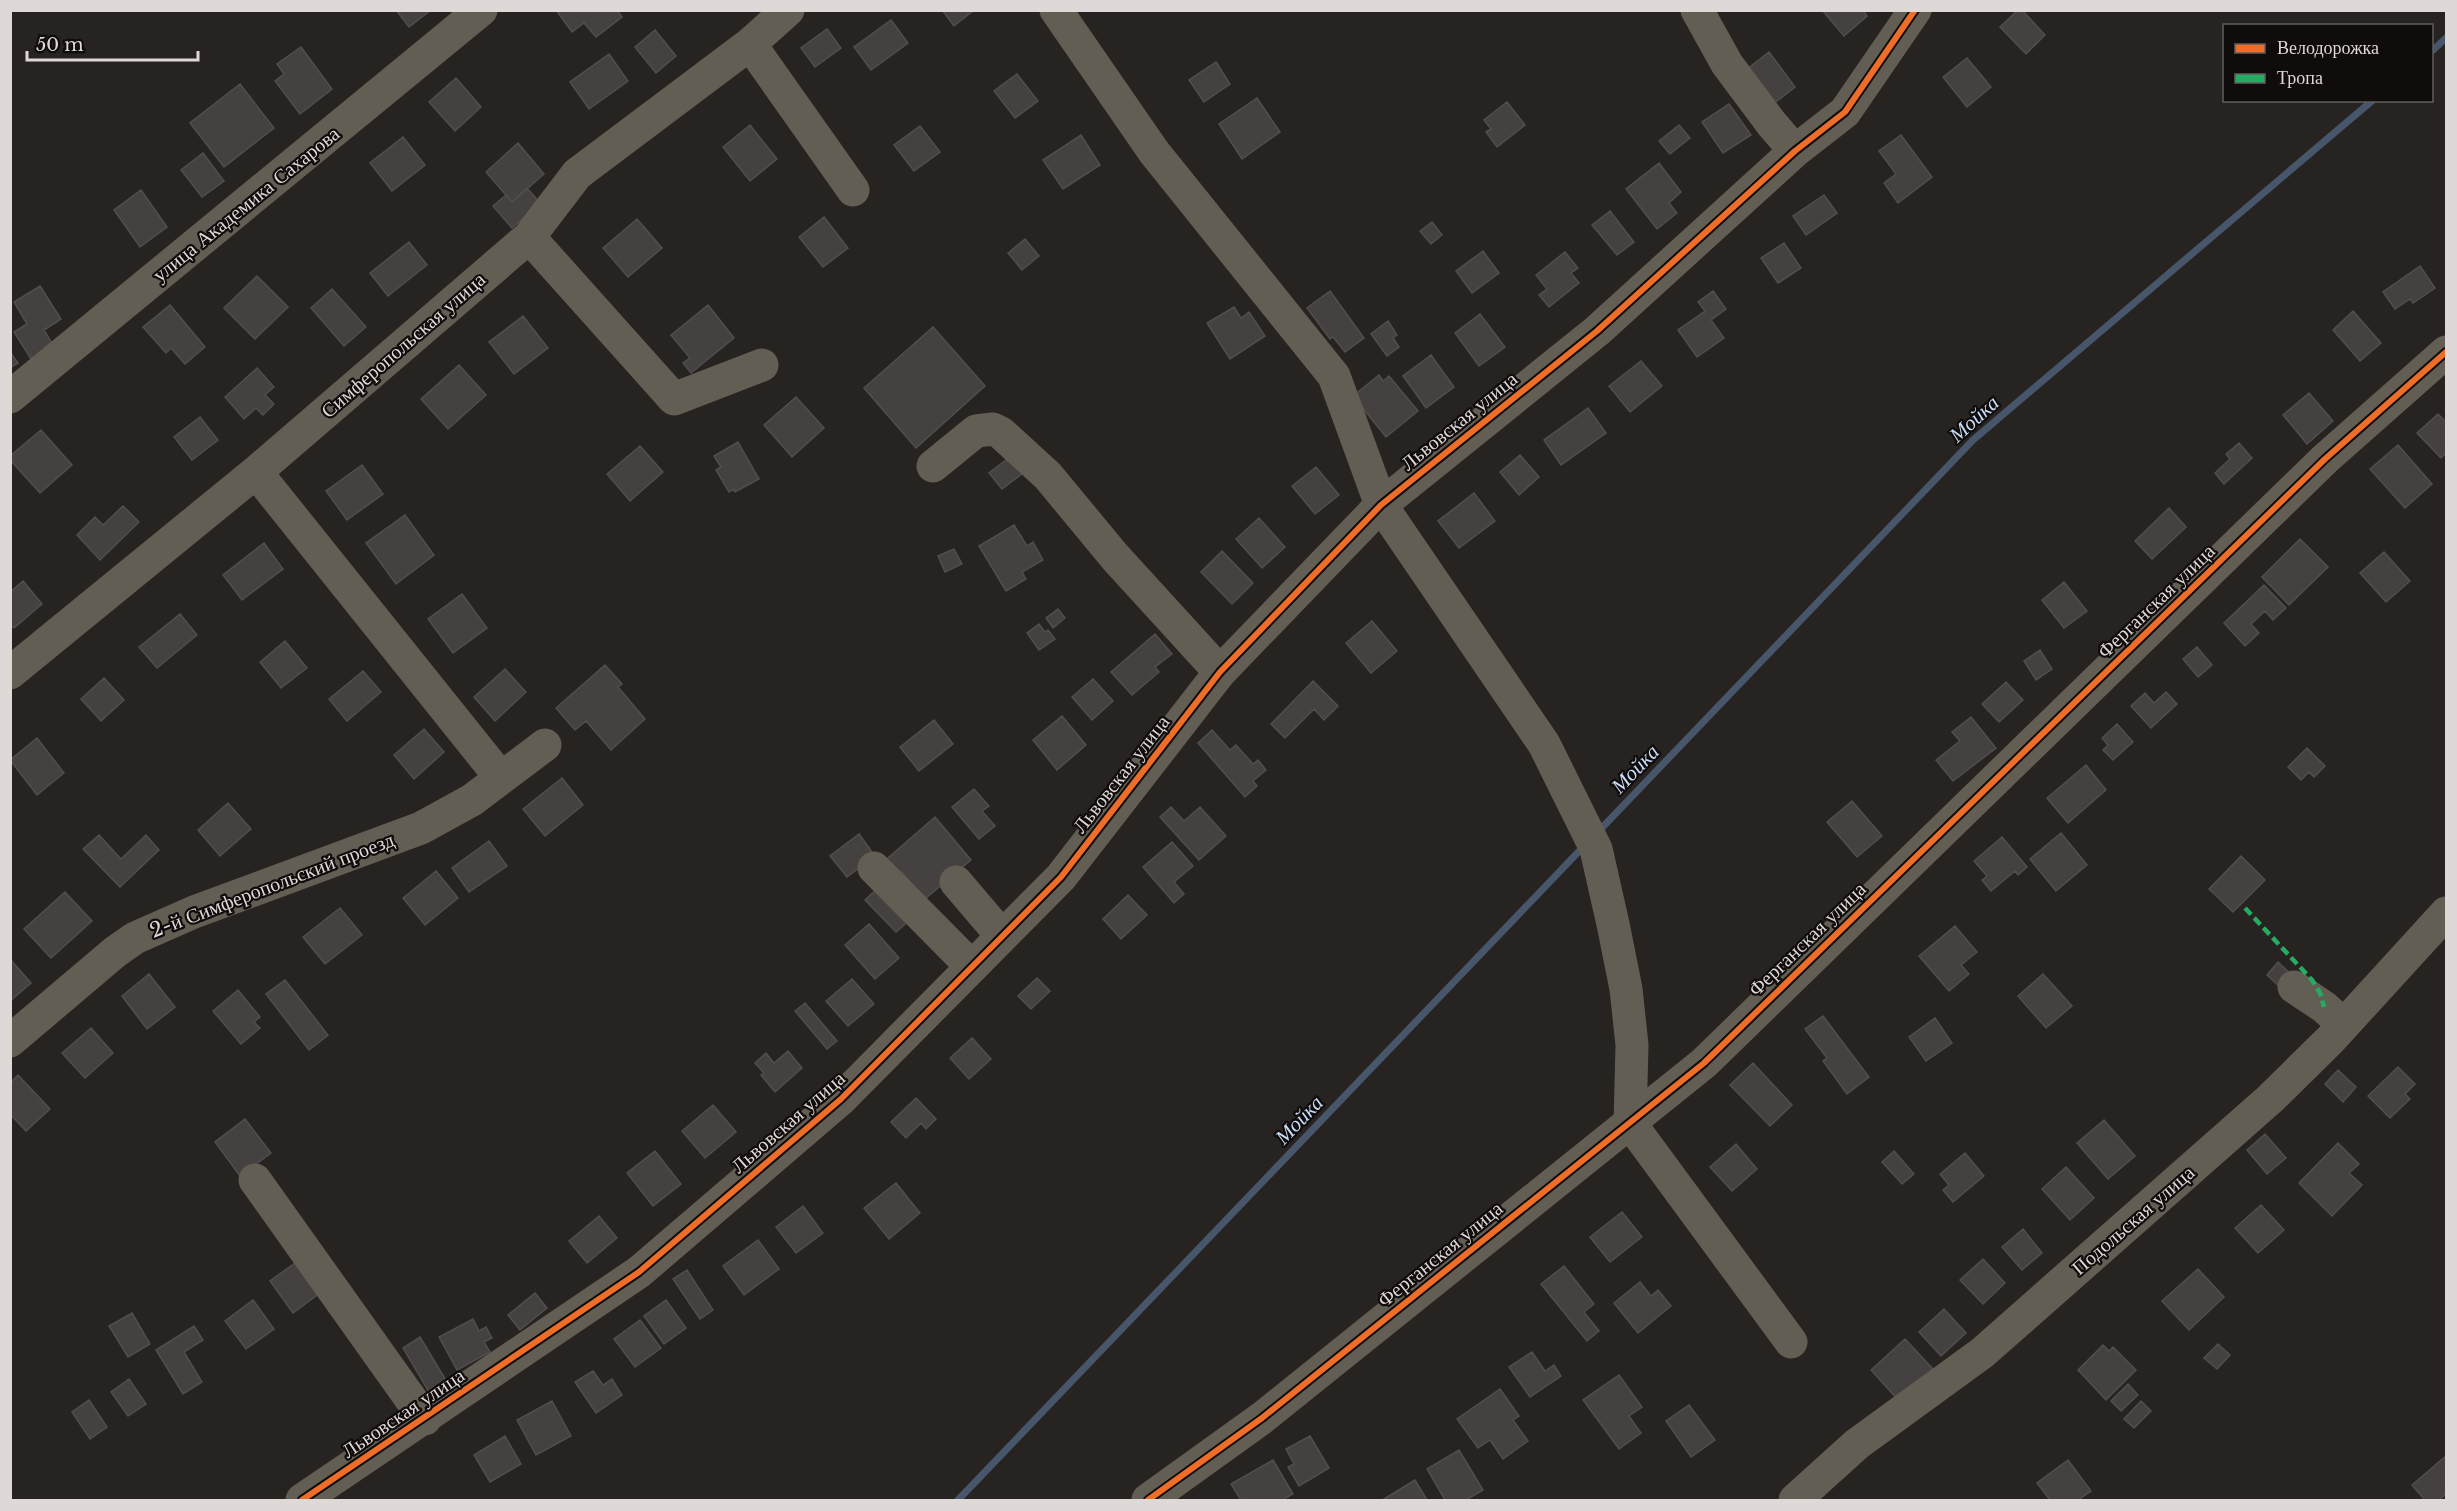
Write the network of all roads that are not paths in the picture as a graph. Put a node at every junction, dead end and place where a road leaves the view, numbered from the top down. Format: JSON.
{"nodes":[{"id":1,"x":481,"y":10,"type":"edge"},
{"id":2,"x":788,"y":10,"type":"edge"},
{"id":3,"x":1056,"y":10,"type":"edge"},
{"id":4,"x":1696,"y":10,"type":"edge"},
{"id":5,"x":1915,"y":10,"type":"edge"},
{"id":6,"x":750,"y":44,"type":"junction"},
{"id":7,"x":1795,"y":151,"type":"junction"},
{"id":8,"x":853,"y":190,"type":"dead end"},
{"id":9,"x":529,"y":237,"type":"junction"},
{"id":10,"x":2446,"y":352,"type":"edge"},
{"id":11,"x":762,"y":365,"type":"dead end"},
{"id":12,"x":10,"y":397,"type":"edge"},
{"id":13,"x":933,"y":466,"type":"dead end"},
{"id":14,"x":256,"y":472,"type":"junction"},
{"id":15,"x":1381,"y":505,"type":"junction"},
{"id":16,"x":1220,"y":672,"type":"junction"},
{"id":17,"x":10,"y":673,"type":"edge"},
{"id":18,"x":545,"y":746,"type":"dead end"},
{"id":19,"x":501,"y":778,"type":"junction"},
{"id":20,"x":874,"y":868,"type":"dead end"},
{"id":21,"x":956,"y":882,"type":"dead end"},
{"id":22,"x":2446,"y":913,"type":"edge"},
{"id":23,"x":1002,"y":936,"type":"junction"},
{"id":24,"x":972,"y":967,"type":"junction"},
{"id":25,"x":2294,"y":987,"type":"dead end"},
{"id":26,"x":2344,"y":1025,"type":"junction"},
{"id":27,"x":10,"y":1041,"type":"edge"},
{"id":28,"x":1630,"y":1123,"type":"junction"},
{"id":29,"x":255,"y":1180,"type":"dead end"},
{"id":30,"x":1791,"y":1342,"type":"dead end"},
{"id":31,"x":425,"y":1419,"type":"junction"},
{"id":32,"x":302,"y":1500,"type":"edge"},
{"id":33,"x":1148,"y":1500,"type":"edge"},
{"id":34,"x":1795,"y":1500,"type":"edge"}],
"edges":[{"from":1,"to":12,"type":"street","name":"улица Академика Сахарова"},
{"from":2,"to":6,"type":"street","name":"Симферопольская улица"},
{"from":3,"to":15,"type":"street"},
{"from":4,"to":7,"type":"street"},
{"from":5,"to":7,"type":"street","name":"Львовская улица"},
{"from":6,"to":8,"type":"street"},
{"from":6,"to":9,"type":"street","name":"Симферопольская улица"},
{"from":7,"to":15,"type":"street","name":"Львовская улица"},
{"from":9,"to":11,"type":"street"},
{"from":9,"to":14,"type":"street","name":"Симферопольская улица"},
{"from":10,"to":28,"type":"street","name":"Ферганская улица"},
{"from":13,"to":16,"type":"street"},
{"from":14,"to":17,"type":"street","name":"Симферопольская улица"},
{"from":14,"to":19,"type":"street"},
{"from":15,"to":16,"type":"street","name":"Львовская улица"},
{"from":15,"to":28,"type":"street"},
{"from":16,"to":23,"type":"street","name":"Львовская улица"},
{"from":18,"to":19,"type":"street","name":"2-й Симферопольский проезд"},
{"from":19,"to":27,"type":"street","name":"2-й Симферопольский проезд"},
{"from":20,"to":24,"type":"street"},
{"from":21,"to":23,"type":"street"},
{"from":22,"to":26,"type":"street","name":"Подольская улица"},
{"from":23,"to":24,"type":"street","name":"Львовская улица"},
{"from":24,"to":31,"type":"street","name":"Львовская улица"},
{"from":25,"to":26,"type":"street"},
{"from":26,"to":34,"type":"street","name":"Подольская улица"},
{"from":28,"to":30,"type":"street"},
{"from":28,"to":33,"type":"street","name":"Ферганская улица"},
{"from":29,"to":31,"type":"street"},
{"from":31,"to":32,"type":"street","name":"Львовская улица"}]}
